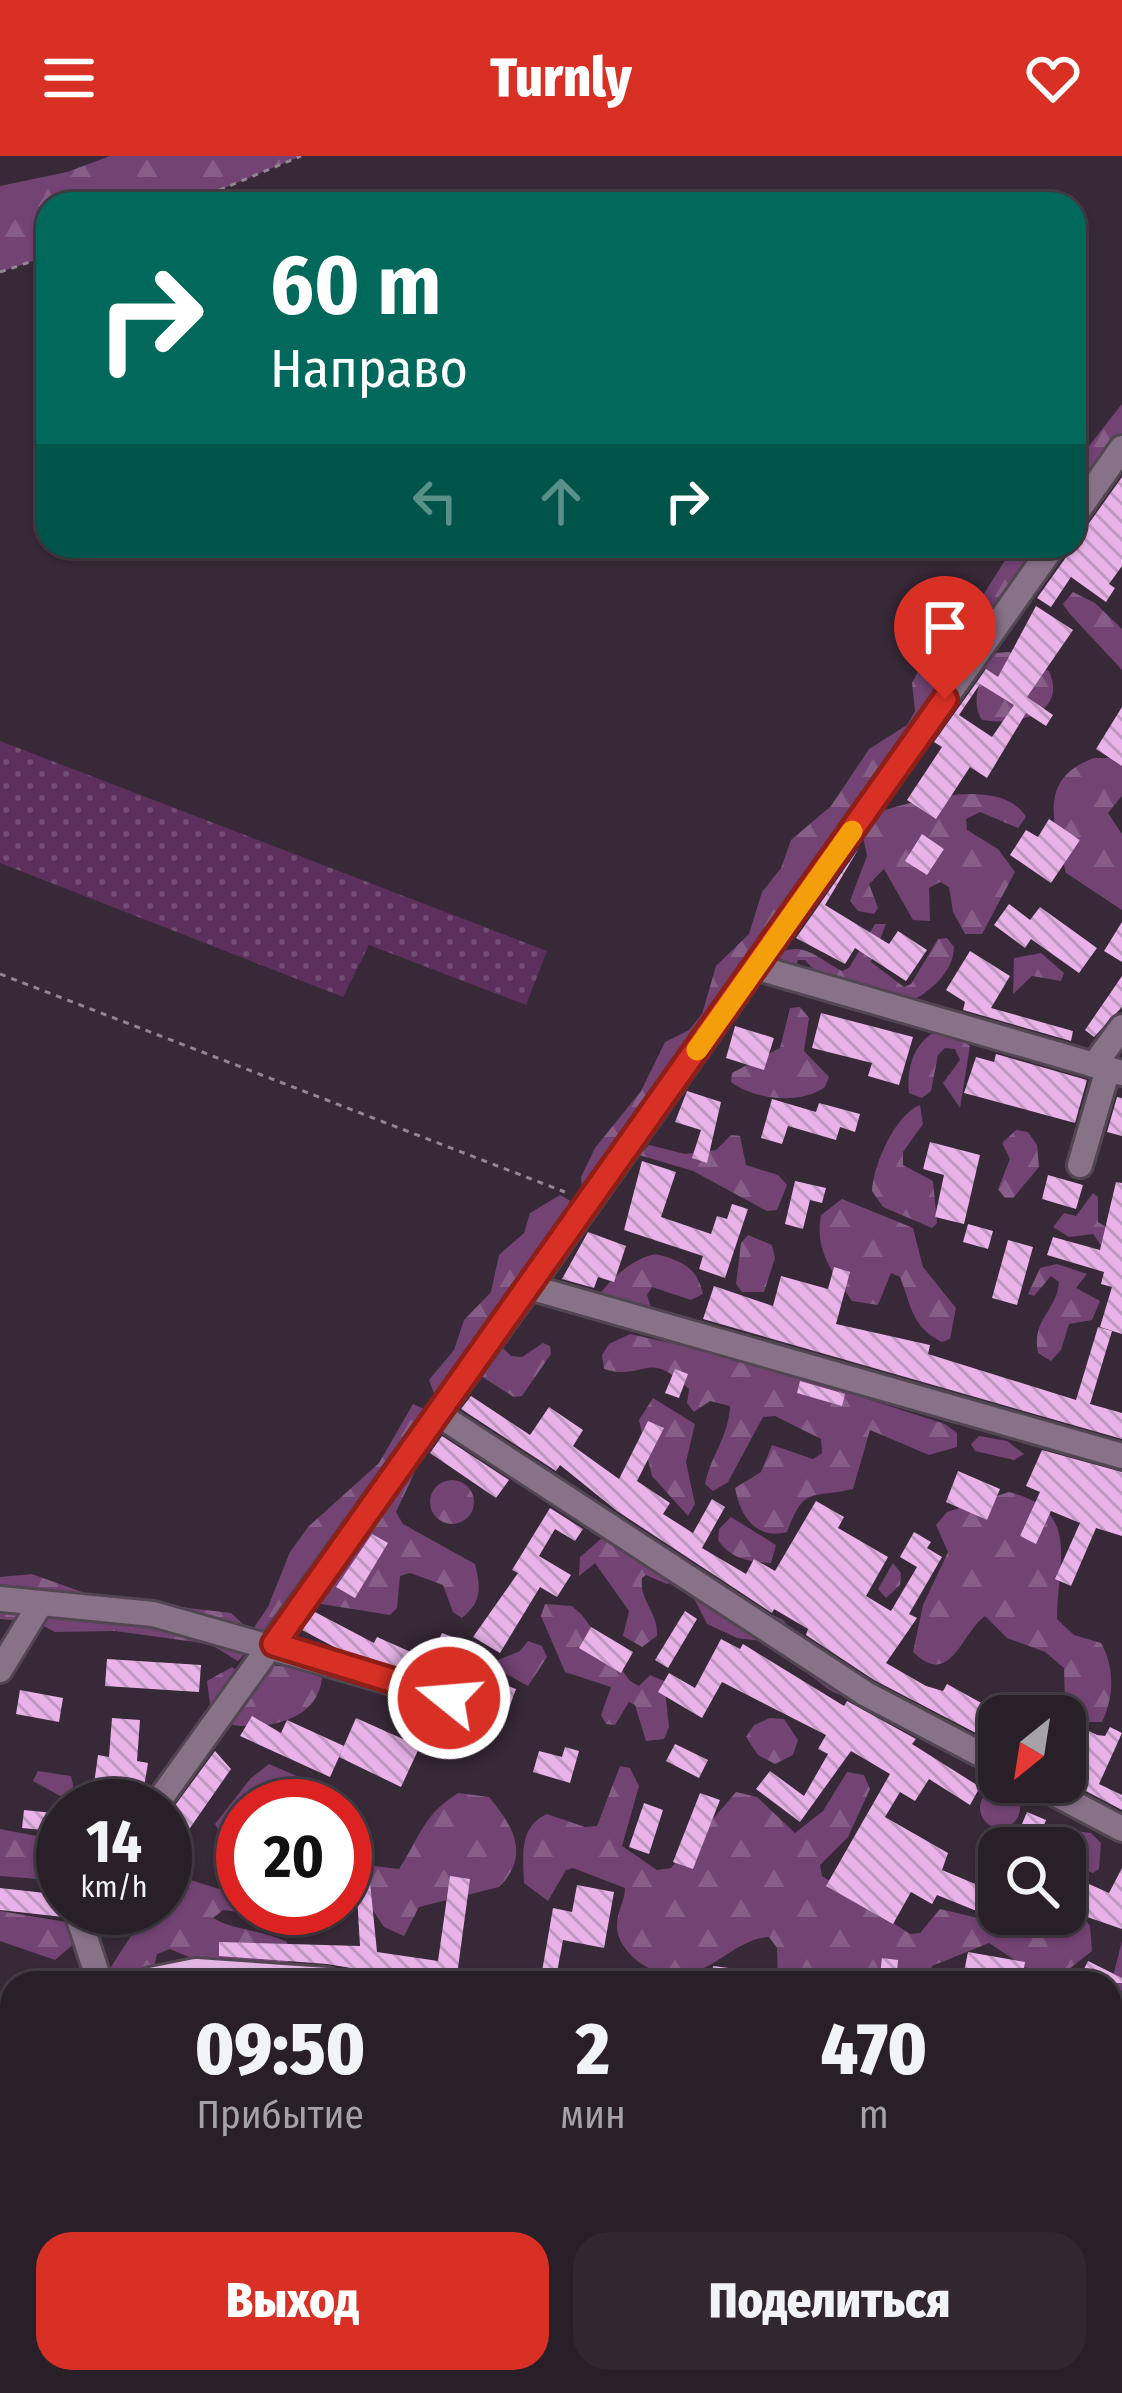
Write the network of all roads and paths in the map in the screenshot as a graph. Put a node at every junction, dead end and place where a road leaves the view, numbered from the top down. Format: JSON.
{"nodes":[{"id":1,"x":301,"y":156,"type":"edge"},
{"id":2,"x":215,"y":192,"type":"edge"},
{"id":3,"x":36,"y":260,"type":"edge"},
{"id":4,"x":0,"y":272,"type":"edge"},
{"id":5,"x":1122,"y":448,"type":"edge"},
{"id":6,"x":1086,"y":499,"type":"edge"},
{"id":7,"x":1045,"y":558,"type":"edge"},
{"id":8,"x":755,"y":967,"type":"junction"},
{"id":9,"x":0,"y":974,"type":"edge"},
{"id":10,"x":1122,"y":1027,"type":"edge"},
{"id":11,"x":1108,"y":1069,"type":"edge"},
{"id":12,"x":1080,"y":1165,"type":"dead end"},
{"id":13,"x":589,"y":1202,"type":"junction"},
{"id":14,"x":529,"y":1287,"type":"junction"},
{"id":15,"x":438,"y":1414,"type":"junction"},
{"id":16,"x":1122,"y":1456,"type":"edge"},
{"id":17,"x":0,"y":1599,"type":"edge"},
{"id":18,"x":39,"y":1606,"type":"junction"},
{"id":19,"x":274,"y":1644,"type":"junction"},
{"id":20,"x":0,"y":1670,"type":"edge"},
{"id":21,"x":449,"y":1698,"type":"dead end"},
{"id":22,"x":978,"y":1753,"type":"edge"},
{"id":23,"x":175,"y":1779,"type":"edge"},
{"id":24,"x":1073,"y":1803,"type":"edge"},
{"id":25,"x":1122,"y":1829,"type":"edge"},
{"id":26,"x":84,"y":1935,"type":"edge"},
{"id":27,"x":96,"y":1971,"type":"edge"}],
"edges":[{"from":1,"to":2,"type":"path"},
{"from":3,"to":4,"type":"path"},
{"from":5,"to":6,"type":"street"},
{"from":7,"to":8,"type":"street"},
{"from":8,"to":11,"type":"street"},
{"from":8,"to":13,"type":"street"},
{"from":9,"to":13,"type":"path"},
{"from":10,"to":11,"type":"street"},
{"from":11,"to":12,"type":"street"},
{"from":13,"to":14,"type":"street"},
{"from":14,"to":15,"type":"street"},
{"from":14,"to":16,"type":"street"},
{"from":15,"to":19,"type":"street"},
{"from":15,"to":22,"type":"street"},
{"from":17,"to":18,"type":"street"},
{"from":18,"to":19,"type":"street"},
{"from":18,"to":20,"type":"street"},
{"from":19,"to":21,"type":"street"},
{"from":19,"to":23,"type":"street"},
{"from":24,"to":25,"type":"street"},
{"from":26,"to":27,"type":"street"}]}
